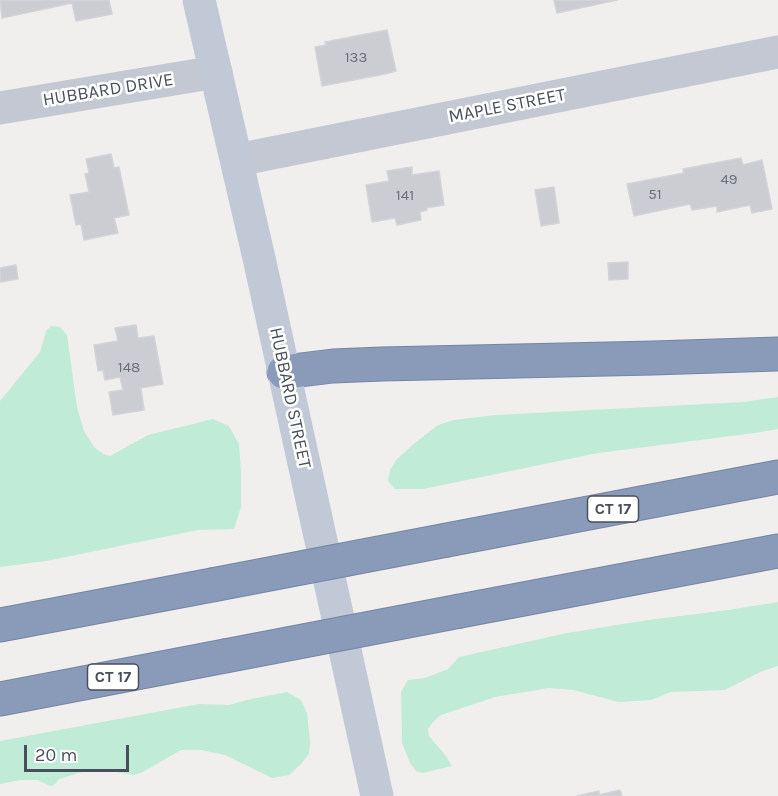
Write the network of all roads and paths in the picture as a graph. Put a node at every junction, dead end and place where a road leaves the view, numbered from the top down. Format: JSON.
{"nodes":[{"id":1,"x":199,"y":0,"type":"edge"},
{"id":2,"x":778,"y":52,"type":"edge"},
{"id":3,"x":216,"y":72,"type":"junction"},
{"id":4,"x":0,"y":108,"type":"edge"},
{"id":5,"x":237,"y":160,"type":"junction"},
{"id":6,"x":778,"y":354,"type":"edge"},
{"id":7,"x":284,"y":372,"type":"junction"},
{"id":8,"x":778,"y":477,"type":"edge"},
{"id":9,"x":778,"y":551,"type":"edge"},
{"id":10,"x":0,"y":625,"type":"edge"},
{"id":11,"x":0,"y":699,"type":"edge"},
{"id":12,"x":377,"y":796,"type":"edge"}],
"edges":[{"from":1,"to":3,"type":"street","name":"HUBBARD STREET"},
{"from":2,"to":5,"type":"street","name":"MAPLE STREET"},
{"from":3,"to":4,"type":"street","name":"HUBBARD DRIVE"},
{"from":3,"to":5,"type":"street","name":"HUBBARD STREET"},
{"from":5,"to":7,"type":"street","name":"HUBBARD STREET"},
{"from":6,"to":7,"type":"highway"},
{"from":7,"to":12,"type":"street","name":"HUBBARD STREET"},
{"from":8,"to":10,"type":"highway","number":"CT 17","bridge":true},
{"from":9,"to":11,"type":"highway","number":"CT 17","bridge":true}]}
